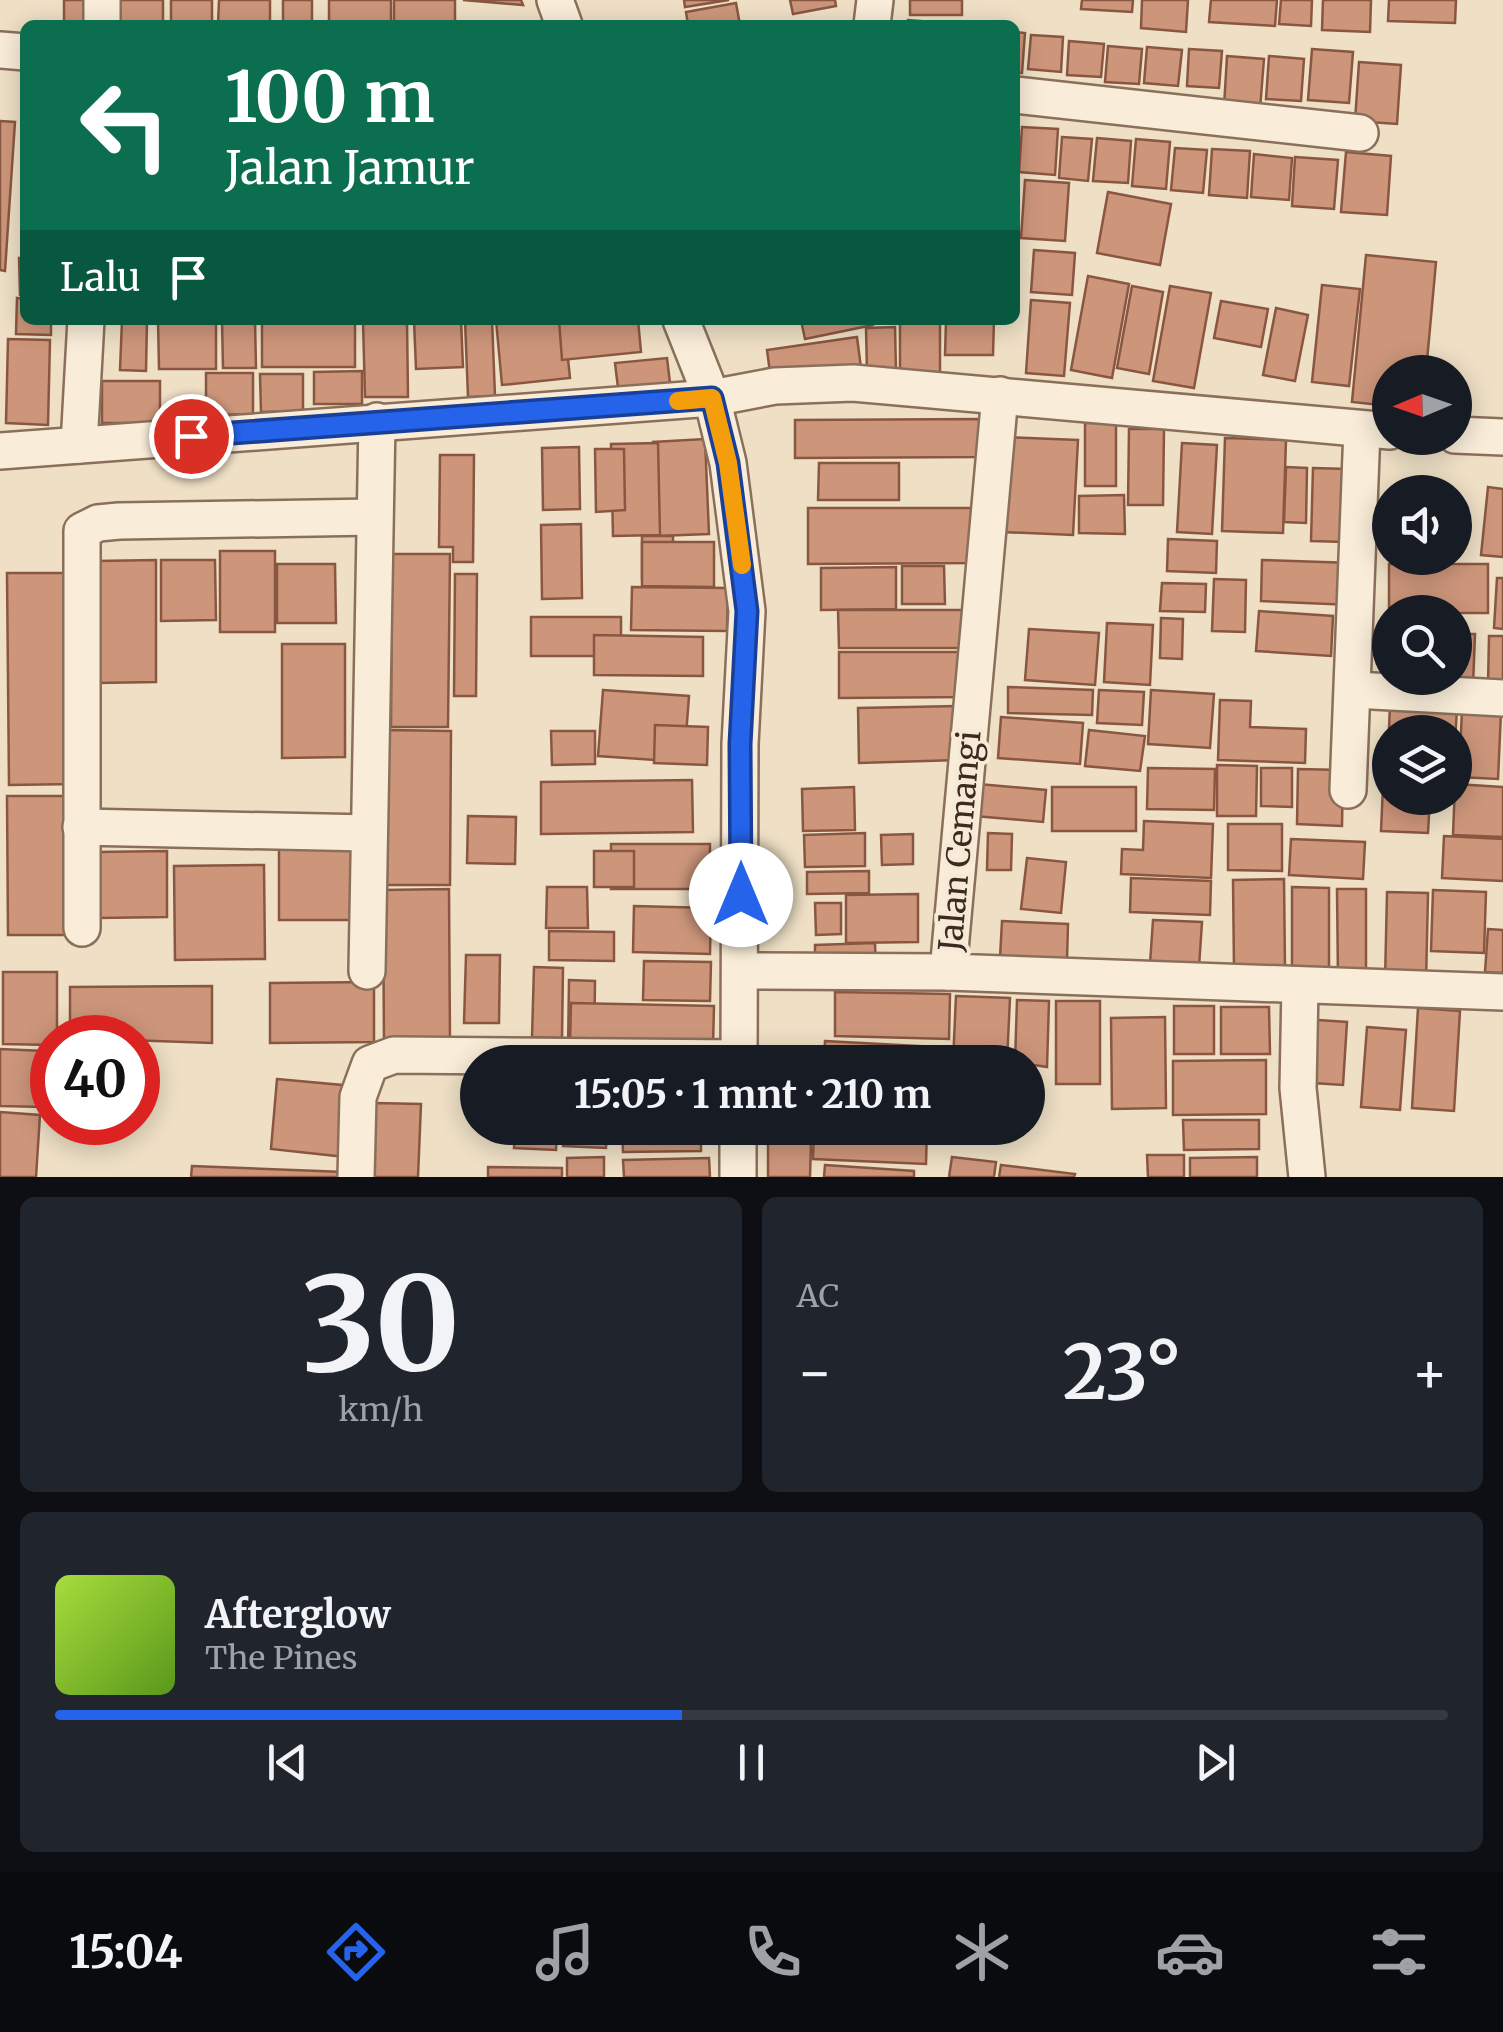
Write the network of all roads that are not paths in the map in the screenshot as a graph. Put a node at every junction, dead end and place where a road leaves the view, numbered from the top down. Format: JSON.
{"nodes":[{"id":1,"x":1020,"y":96,"type":"edge"},
{"id":2,"x":1360,"y":133,"type":"dead end"},
{"id":3,"x":86,"y":325,"type":"edge"},
{"id":4,"x":683,"y":325,"type":"edge"},
{"id":5,"x":1000,"y":395,"type":"junction"},
{"id":6,"x":712,"y":398,"type":"junction"},
{"id":7,"x":376,"y":421,"type":"junction"},
{"id":8,"x":1372,"y":430,"type":"edge"},
{"id":9,"x":1472,"y":435,"type":"edge"},
{"id":10,"x":1503,"y":437,"type":"edge"},
{"id":11,"x":79,"y":445,"type":"junction"},
{"id":12,"x":0,"y":451,"type":"edge"},
{"id":13,"x":1374,"y":455,"type":"edge"},
{"id":14,"x":374,"y":516,"type":"junction"},
{"id":15,"x":1354,"y":690,"type":"junction"},
{"id":16,"x":1503,"y":698,"type":"edge"},
{"id":17,"x":1348,"y":790,"type":"dead end"},
{"id":18,"x":81,"y":827,"type":"junction"},
{"id":19,"x":369,"y":833,"type":"junction"},
{"id":20,"x":82,"y":928,"type":"dead end"},
{"id":21,"x":741,"y":970,"type":"junction"},
{"id":22,"x":367,"y":971,"type":"dead end"},
{"id":23,"x":948,"y":972,"type":"junction"},
{"id":24,"x":1300,"y":986,"type":"junction"},
{"id":25,"x":1503,"y":992,"type":"edge"},
{"id":26,"x":739,"y":1045,"type":"edge"},
{"id":27,"x":460,"y":1056,"type":"edge"},
{"id":28,"x":738,"y":1145,"type":"edge"},
{"id":29,"x":356,"y":1177,"type":"edge"},
{"id":30,"x":738,"y":1177,"type":"edge"},
{"id":31,"x":1307,"y":1177,"type":"edge"}],
"edges":[{"from":1,"to":2,"type":"street"},
{"from":3,"to":11,"type":"street"},
{"from":4,"to":6,"type":"street"},
{"from":5,"to":6,"type":"street"},
{"from":5,"to":8,"type":"street"},
{"from":5,"to":23,"type":"street","name":"Jalan Cemangi"},
{"from":6,"to":7,"type":"street"},
{"from":6,"to":21,"type":"street"},
{"from":7,"to":11,"type":"street"},
{"from":7,"to":14,"type":"street"},
{"from":9,"to":10,"type":"street"},
{"from":11,"to":12,"type":"street"},
{"from":13,"to":15,"type":"street"},
{"from":14,"to":18,"type":"street"},
{"from":14,"to":19,"type":"street"},
{"from":15,"to":16,"type":"street"},
{"from":15,"to":17,"type":"street"},
{"from":18,"to":19,"type":"street"},
{"from":18,"to":20,"type":"street"},
{"from":19,"to":22,"type":"street"},
{"from":21,"to":23,"type":"street"},
{"from":21,"to":26,"type":"street"},
{"from":23,"to":24,"type":"street","name":"Jalan Cemangi"},
{"from":24,"to":25,"type":"street","name":"Jalan Cemangi"},
{"from":24,"to":31,"type":"street"},
{"from":27,"to":29,"type":"street"},
{"from":28,"to":30,"type":"street"}]}
